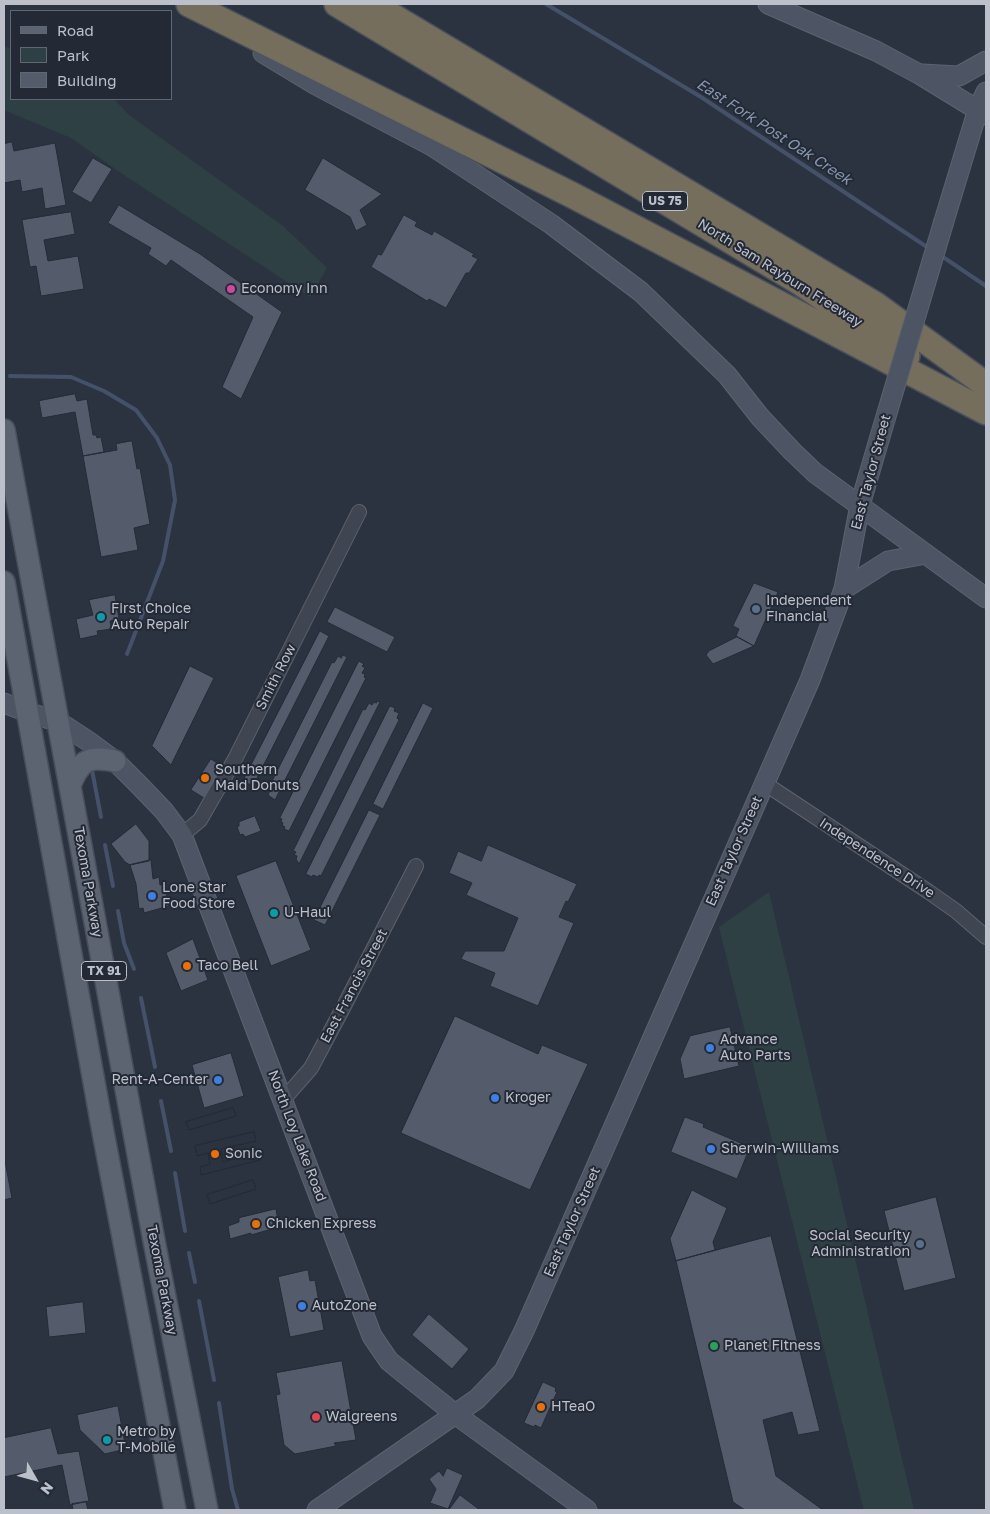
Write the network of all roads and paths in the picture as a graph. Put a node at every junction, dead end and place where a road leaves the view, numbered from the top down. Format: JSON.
{"nodes":[{"id":1,"x":185,"y":4,"type":"edge"},
{"id":2,"x":189,"y":4,"type":"edge"},
{"id":3,"x":337,"y":4,"type":"edge"},
{"id":4,"x":372,"y":4,"type":"edge"},
{"id":5,"x":768,"y":4,"type":"edge"},
{"id":6,"x":986,"y":61,"type":"edge"},
{"id":7,"x":919,"y":74,"type":"junction"},
{"id":8,"x":986,"y":92,"type":"edge"},
{"id":9,"x":982,"y":112,"type":"edge"},
{"id":10,"x":986,"y":385,"type":"edge"},
{"id":11,"x":986,"y":411,"type":"edge"},
{"id":12,"x":4,"y":430,"type":"edge"},
{"id":13,"x":860,"y":505,"type":"junction"},
{"id":14,"x":359,"y":512,"type":"dead end"},
{"id":15,"x":926,"y":554,"type":"junction"},
{"id":16,"x":4,"y":582,"type":"edge"},
{"id":17,"x":844,"y":589,"type":"junction"},
{"id":18,"x":986,"y":598,"type":"edge"},
{"id":19,"x":4,"y":702,"type":"edge"},
{"id":20,"x":27,"y":712,"type":"junction"},
{"id":21,"x":59,"y":722,"type":"junction"},
{"id":22,"x":115,"y":761,"type":"junction"},
{"id":23,"x":764,"y":783,"type":"junction"},
{"id":24,"x":70,"y":785,"type":"junction"},
{"id":25,"x":182,"y":835,"type":"junction"},
{"id":26,"x":416,"y":866,"type":"dead end"},
{"id":27,"x":986,"y":937,"type":"edge"},
{"id":28,"x":283,"y":1100,"type":"junction"},
{"id":29,"x":455,"y":1414,"type":"junction"},
{"id":30,"x":175,"y":1510,"type":"edge"},
{"id":31,"x":207,"y":1510,"type":"edge"},
{"id":32,"x":317,"y":1510,"type":"edge"},
{"id":33,"x":587,"y":1510,"type":"edge"}],
"edges":[{"from":1,"to":13,"type":"main road"},
{"from":2,"to":11,"type":"highway"},
{"from":3,"to":11,"type":"highway","name":"North Sam Rayburn Freeway","number":"US 75"},
{"from":4,"to":10,"type":"highway","name":"North Sam Rayburn Freeway","number":"US 75"},
{"from":5,"to":7,"type":"main road"},
{"from":6,"to":7,"type":"main road"},
{"from":7,"to":9,"type":"main road"},
{"from":8,"to":9,"type":"main road","name":"East Taylor Street"},
{"from":9,"to":13,"type":"main road","name":"East Taylor Street","bridge":true},
{"from":12,"to":21,"type":"main road","name":"Texoma Parkway","number":"TX 91"},
{"from":13,"to":15,"type":"main road"},
{"from":13,"to":17,"type":"main road","name":"East Taylor Street"},
{"from":14,"to":25,"type":"street","name":"Smith Row"},
{"from":15,"to":17,"type":"main road"},
{"from":15,"to":18,"type":"main road"},
{"from":16,"to":20,"type":"main road","number":"TX 91"},
{"from":17,"to":23,"type":"main road","name":"East Taylor Street"},
{"from":19,"to":20,"type":"main road","name":"North Loy Lake Road"},
{"from":20,"to":21,"type":"main road","name":"North Loy Lake Road"},
{"from":20,"to":30,"type":"main road","number":"TX 91"},
{"from":21,"to":22,"type":"main road","name":"North Loy Lake Road"},
{"from":21,"to":24,"type":"main road","name":"Texoma Parkway","number":"TX 91"},
{"from":22,"to":24,"type":"main road"},
{"from":22,"to":25,"type":"main road","name":"North Loy Lake Road"},
{"from":23,"to":27,"type":"street","name":"Independence Drive"},
{"from":23,"to":29,"type":"main road","name":"East Taylor Street"},
{"from":24,"to":31,"type":"main road","name":"Texoma Parkway","number":"TX 91"},
{"from":25,"to":28,"type":"main road","name":"North Loy Lake Road"},
{"from":26,"to":28,"type":"street","name":"East Francis Street"},
{"from":28,"to":29,"type":"main road","name":"North Loy Lake Road"},
{"from":29,"to":32,"type":"main road","name":"East Taylor Street"},
{"from":29,"to":33,"type":"main road","name":"North Loy Lake Road"}]}
